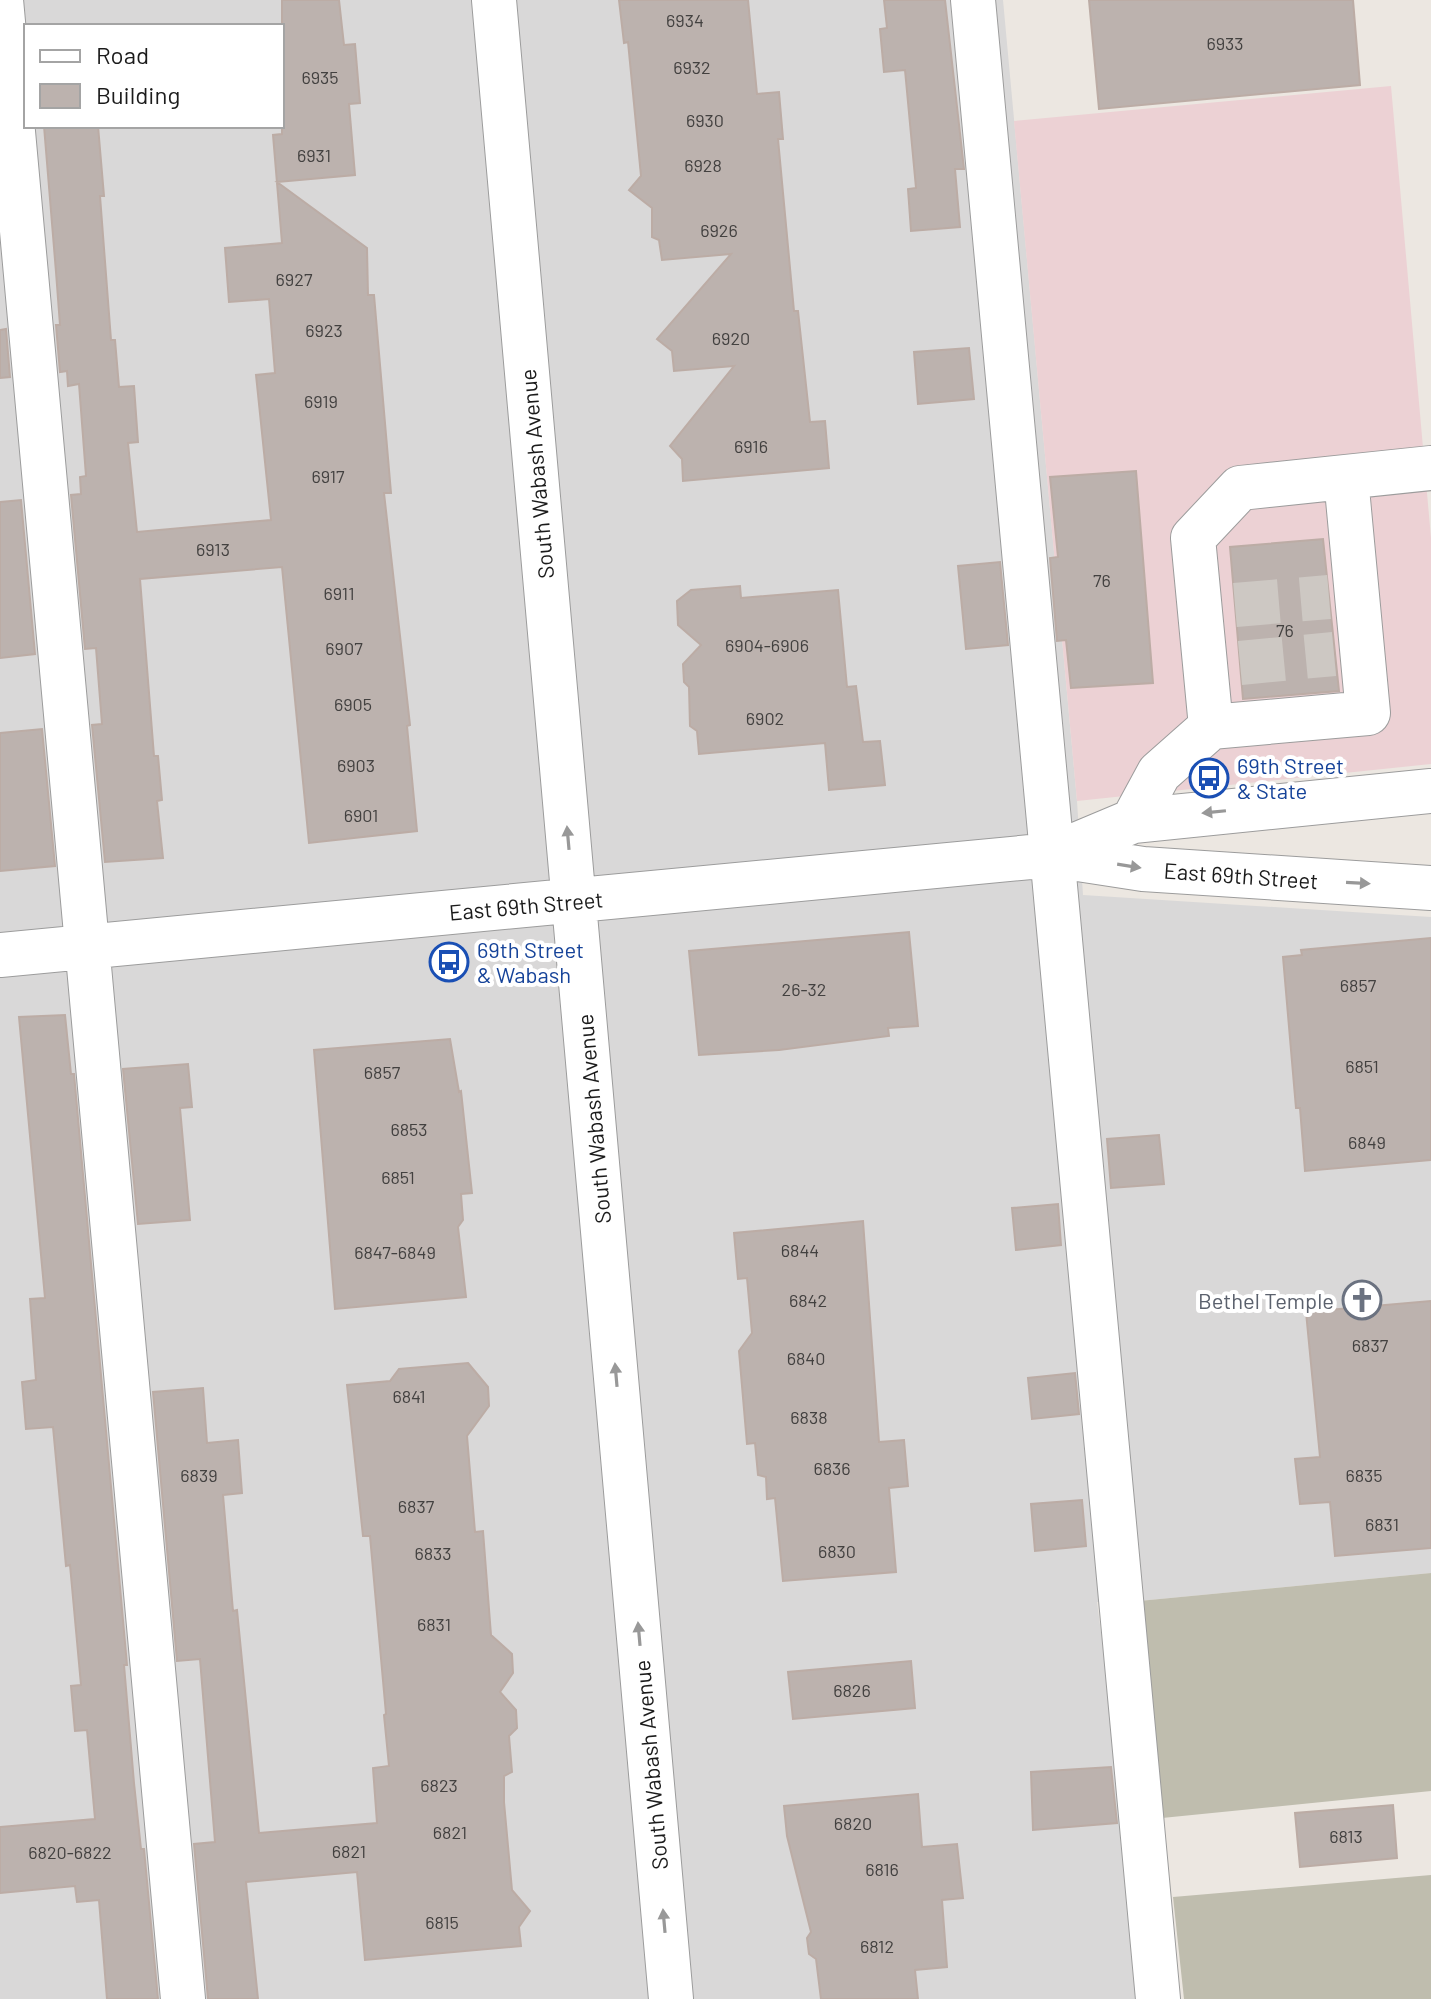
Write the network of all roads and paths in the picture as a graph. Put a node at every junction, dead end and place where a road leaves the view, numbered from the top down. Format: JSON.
{"nodes":[{"id":1,"x":1,"y":0,"type":"edge"},
{"id":2,"x":494,"y":0,"type":"edge"},
{"id":3,"x":973,"y":0,"type":"edge"},
{"id":4,"x":1431,"y":468,"type":"edge"},
{"id":5,"x":1346,"y":478,"type":"junction"},
{"id":6,"x":1211,"y":727,"type":"junction"},
{"id":7,"x":1431,"y":791,"type":"edge"},
{"id":8,"x":1133,"y":821,"type":"junction"},
{"id":9,"x":1052,"y":855,"type":"junction"},
{"id":10,"x":1431,"y":888,"type":"edge"},
{"id":11,"x":574,"y":900,"type":"junction"},
{"id":12,"x":88,"y":946,"type":"junction"},
{"id":13,"x":0,"y":955,"type":"edge"},
{"id":14,"x":183,"y":1999,"type":"edge"},
{"id":15,"x":671,"y":1999,"type":"edge"},
{"id":16,"x":1158,"y":1999,"type":"edge"}],
"edges":[{"from":1,"to":12,"type":"street"},
{"from":11,"to":2,"type":"street","name":"South Wabash Avenue","one_way":true},
{"from":3,"to":9,"type":"street"},
{"from":4,"to":5,"type":"street"},
{"from":5,"to":6,"type":"street"},
{"from":5,"to":6,"type":"street"},
{"from":6,"to":8,"type":"street"},
{"from":7,"to":8,"type":"street","name":"East 69th Street","one_way":true},
{"from":8,"to":9,"type":"street","name":"East 69th Street"},
{"from":9,"to":10,"type":"street","name":"East 69th Street","one_way":true},
{"from":9,"to":11,"type":"street","name":"East 69th Street"},
{"from":9,"to":16,"type":"street"},
{"from":11,"to":12,"type":"street","name":"East 69th Street"},
{"from":15,"to":11,"type":"street","name":"South Wabash Avenue","one_way":true},
{"from":12,"to":13,"type":"street","name":"East 69th Street"},
{"from":12,"to":14,"type":"street"}]}
